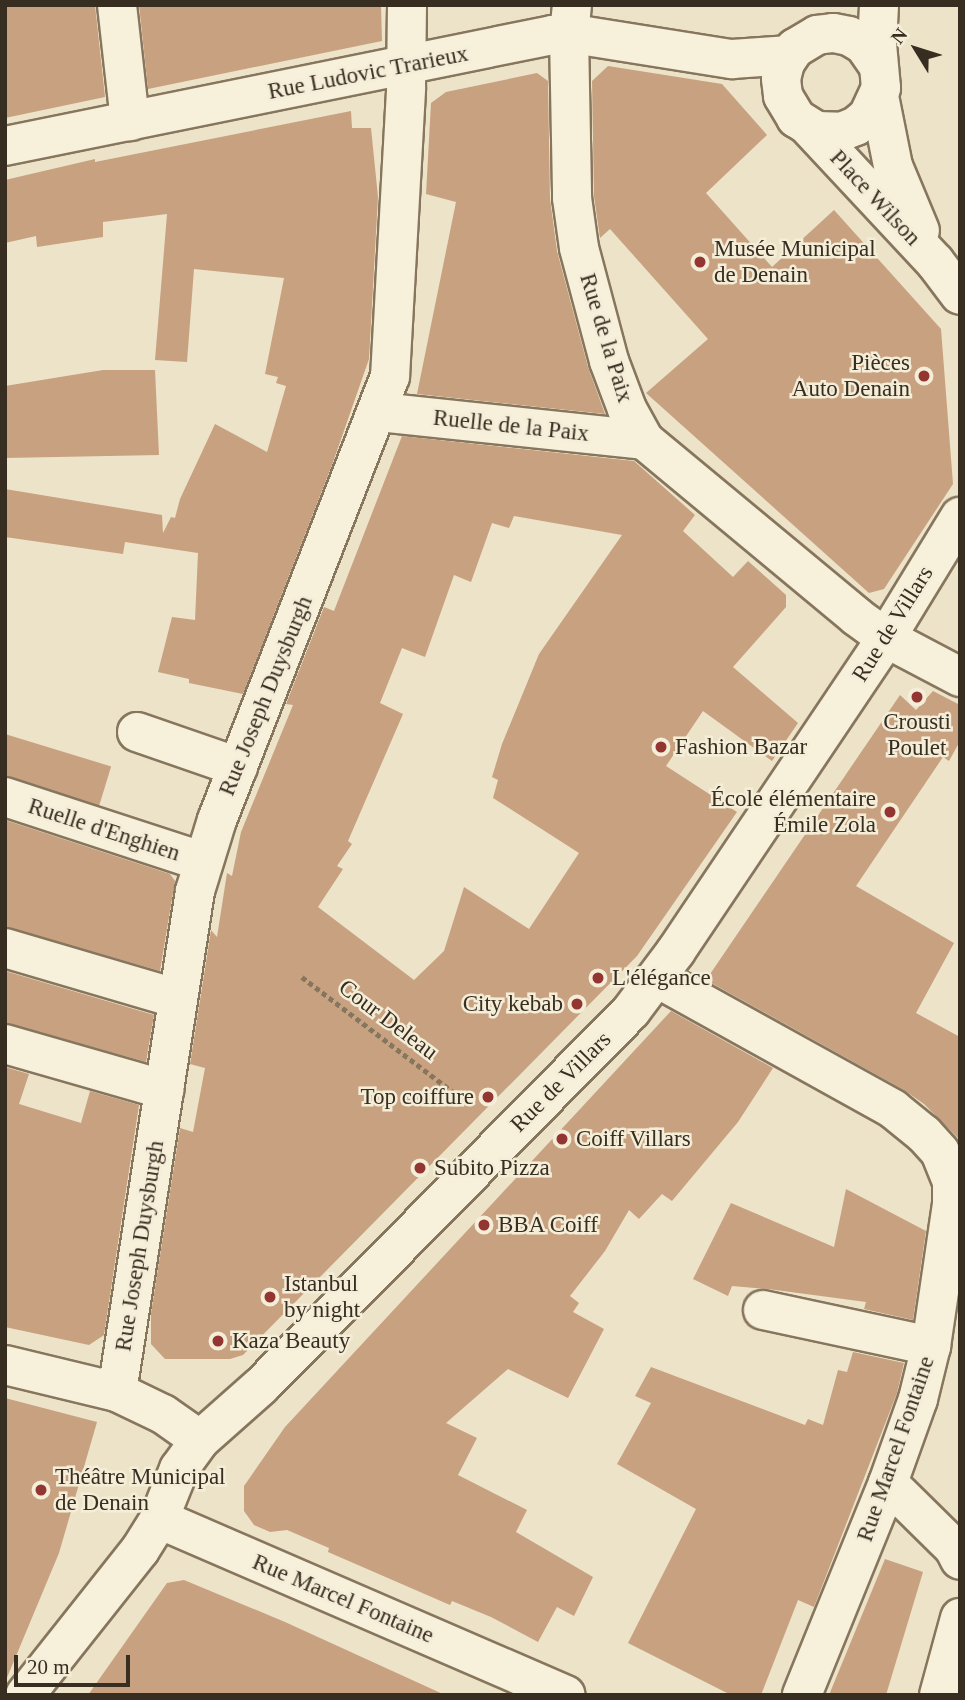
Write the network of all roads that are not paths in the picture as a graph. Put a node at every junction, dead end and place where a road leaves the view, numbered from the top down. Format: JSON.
{"nodes":[{"id":1,"x":117,"y":5,"type":"edge"},
{"id":2,"x":407,"y":5,"type":"edge"},
{"id":3,"x":826,"y":5,"type":"edge"},
{"id":4,"x":879,"y":5,"type":"edge"},
{"id":5,"x":571,"y":20,"type":"edge"},
{"id":6,"x":799,"y":47,"type":"junction"},
{"id":7,"x":732,"y":59,"type":"junction"},
{"id":8,"x":407,"y":67,"type":"junction"},
{"id":9,"x":879,"y":81,"type":"junction"},
{"id":10,"x":783,"y":96,"type":"junction"},
{"id":11,"x":130,"y":121,"type":"junction"},
{"id":12,"x":809,"y":127,"type":"junction"},
{"id":13,"x":5,"y":146,"type":"edge"},
{"id":14,"x":934,"y":262,"type":"junction"},
{"id":15,"x":960,"y":295,"type":"edge"},
{"id":16,"x":379,"y":412,"type":"junction"},
{"id":17,"x":644,"y":440,"type":"junction"},
{"id":18,"x":960,"y":517,"type":"edge"},
{"id":19,"x":886,"y":638,"type":"junction"},
{"id":20,"x":960,"y":677,"type":"edge"},
{"id":21,"x":137,"y":732,"type":"dead end"},
{"id":22,"x":238,"y":767,"type":"junction"},
{"id":23,"x":5,"y":797,"type":"edge"},
{"id":24,"x":204,"y":862,"type":"junction"},
{"id":25,"x":5,"y":948,"type":"edge"},
{"id":26,"x":657,"y":978,"type":"junction"},
{"id":27,"x":178,"y":999,"type":"junction"},
{"id":28,"x":5,"y":1044,"type":"edge"},
{"id":29,"x":164,"y":1090,"type":"junction"},
{"id":30,"x":950,"y":1162,"type":"edge"},
{"id":31,"x":763,"y":1310,"type":"dead end"},
{"id":32,"x":931,"y":1346,"type":"junction"},
{"id":33,"x":5,"y":1365,"type":"edge"},
{"id":34,"x":117,"y":1392,"type":"junction"},
{"id":35,"x":201,"y":1440,"type":"junction"},
{"id":36,"x":888,"y":1483,"type":"junction"},
{"id":37,"x":159,"y":1520,"type":"junction"},
{"id":38,"x":960,"y":1560,"type":"edge"},
{"id":39,"x":960,"y":1618,"type":"edge"},
{"id":40,"x":25,"y":1695,"type":"edge"},
{"id":41,"x":566,"y":1695,"type":"edge"},
{"id":42,"x":802,"y":1695,"type":"edge"},
{"id":43,"x":939,"y":1695,"type":"edge"}],
"edges":[{"from":1,"to":11,"type":"street"},
{"from":2,"to":8,"type":"street","name":"Rue Joseph Duysburgh"},
{"from":3,"to":6,"type":"street"},
{"from":4,"to":9,"type":"street","name":"Place Wilson"},
{"from":5,"to":7,"type":"street","name":"Rue Ludovic Trarieux"},
{"from":5,"to":8,"type":"street","name":"Rue Ludovic Trarieux"},
{"from":5,"to":17,"type":"street","name":"Rue de la Paix"},
{"from":6,"to":7,"type":"street","name":"Rue Ludovic Trarieux"},
{"from":6,"to":9,"type":"street"},
{"from":6,"to":10,"type":"street"},
{"from":7,"to":10,"type":"street","name":"Rue Ludovic Trarieux"},
{"from":8,"to":11,"type":"street","name":"Rue Ludovic Trarieux"},
{"from":8,"to":16,"type":"street","name":"Rue Joseph Duysburgh"},
{"from":9,"to":12,"type":"street","name":"Place Wilson"},
{"from":9,"to":14,"type":"street","name":"Place Wilson"},
{"from":10,"to":12,"type":"street","name":"Place Wilson"},
{"from":11,"to":13,"type":"street","name":"Rue Ludovic Trarieux"},
{"from":12,"to":14,"type":"street","name":"Place Wilson"},
{"from":14,"to":15,"type":"street"},
{"from":16,"to":17,"type":"street","name":"Ruelle de la Paix"},
{"from":16,"to":22,"type":"street","name":"Rue Joseph Duysburgh"},
{"from":17,"to":19,"type":"street","name":"Rue de la Paix"},
{"from":18,"to":19,"type":"street","name":"Rue de Villars"},
{"from":19,"to":20,"type":"street","name":"Rue de la Paix"},
{"from":19,"to":26,"type":"street","name":"Rue de Villars"},
{"from":21,"to":22,"type":"street"},
{"from":22,"to":24,"type":"street","name":"Rue Joseph Duysburgh"},
{"from":23,"to":24,"type":"street","name":"Ruelle d'Enghien"},
{"from":24,"to":27,"type":"street","name":"Rue Joseph Duysburgh"},
{"from":25,"to":27,"type":"street"},
{"from":26,"to":30,"type":"street","name":"Rue Marcel Fontaine"},
{"from":26,"to":35,"type":"street","name":"Rue de Villars"},
{"from":27,"to":29,"type":"street","name":"Rue Joseph Duysburgh"},
{"from":28,"to":29,"type":"street"},
{"from":29,"to":34,"type":"street","name":"Rue Joseph Duysburgh"},
{"from":30,"to":32,"type":"street","name":"Rue Marcel Fontaine"},
{"from":31,"to":32,"type":"street"},
{"from":32,"to":36,"type":"street","name":"Rue Marcel Fontaine"},
{"from":33,"to":34,"type":"street"},
{"from":34,"to":35,"type":"street"},
{"from":35,"to":37,"type":"street","name":"Rue de Villars"},
{"from":36,"to":38,"type":"street"},
{"from":36,"to":42,"type":"street","name":"Rue Marcel Fontaine"},
{"from":37,"to":40,"type":"street","name":"Rue de Villars"},
{"from":37,"to":41,"type":"street","name":"Rue Marcel Fontaine"},
{"from":39,"to":43,"type":"street"}]}
